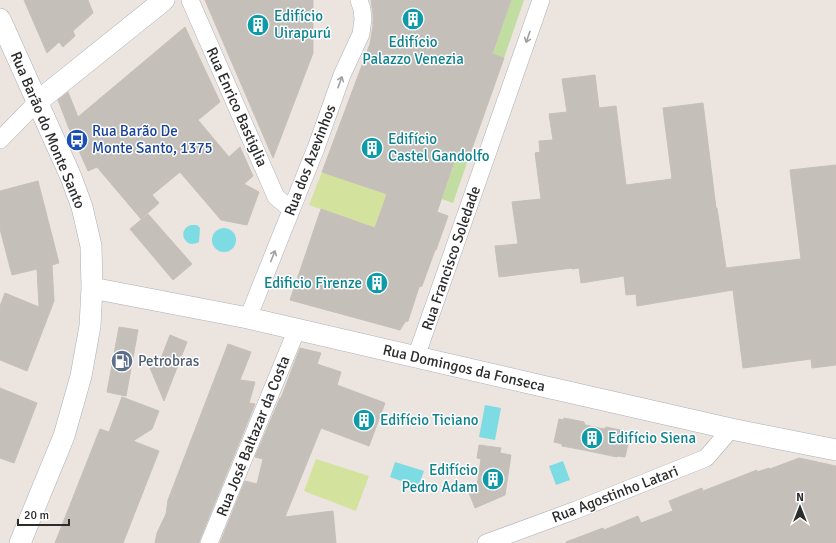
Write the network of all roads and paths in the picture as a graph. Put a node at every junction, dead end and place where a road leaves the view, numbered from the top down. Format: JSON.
{"nodes":[{"id":1,"x":164,"y":0,"type":"edge"},
{"id":2,"x":190,"y":0,"type":"edge"},
{"id":3,"x":358,"y":0,"type":"edge"},
{"id":4,"x":541,"y":0,"type":"edge"},
{"id":5,"x":0,"y":20,"type":"edge"},
{"id":6,"x":37,"y":102,"type":"junction"},
{"id":7,"x":0,"y":140,"type":"edge"},
{"id":8,"x":291,"y":209,"type":"junction"},
{"id":9,"x":92,"y":288,"type":"junction"},
{"id":10,"x":248,"y":318,"type":"junction"},
{"id":11,"x":297,"y":329,"type":"junction"},
{"id":12,"x":416,"y":357,"type":"junction"},
{"id":13,"x":731,"y":429,"type":"junction"},
{"id":14,"x":836,"y":450,"type":"edge"},
{"id":15,"x":20,"y":543,"type":"edge"},
{"id":16,"x":209,"y":543,"type":"edge"},
{"id":17,"x":486,"y":543,"type":"edge"}],
"edges":[{"from":1,"to":6,"type":"street"},
{"from":2,"to":8,"type":"street","name":"Rua Enrico Bastiglia"},
{"from":8,"to":3,"type":"street","name":"Rua dos Azevinhos","one_way":true},
{"from":4,"to":12,"type":"street","name":"Rua Francisco Soledade","one_way":true},
{"from":5,"to":6,"type":"street","name":"Rua Barão do Monte Santo"},
{"from":6,"to":7,"type":"street"},
{"from":6,"to":9,"type":"street","name":"Rua Barão do Monte Santo"},
{"from":10,"to":8,"type":"street","name":"Rua dos Azevinhos","one_way":true},
{"from":9,"to":10,"type":"street","name":"Rua Domingos da Fonseca"},
{"from":9,"to":15,"type":"street","name":"Rua Barão do Monte Santo"},
{"from":10,"to":11,"type":"street","name":"Rua Domingos da Fonseca"},
{"from":11,"to":12,"type":"street","name":"Rua Domingos da Fonseca"},
{"from":11,"to":16,"type":"street","name":"Rua José Baltazar da Costa"},
{"from":12,"to":13,"type":"street","name":"Rua Domingos da Fonseca"},
{"from":13,"to":14,"type":"street","name":"Rua Domingos da Fonseca"},
{"from":13,"to":17,"type":"street","name":"Rua Agostinho Latari"}]}
